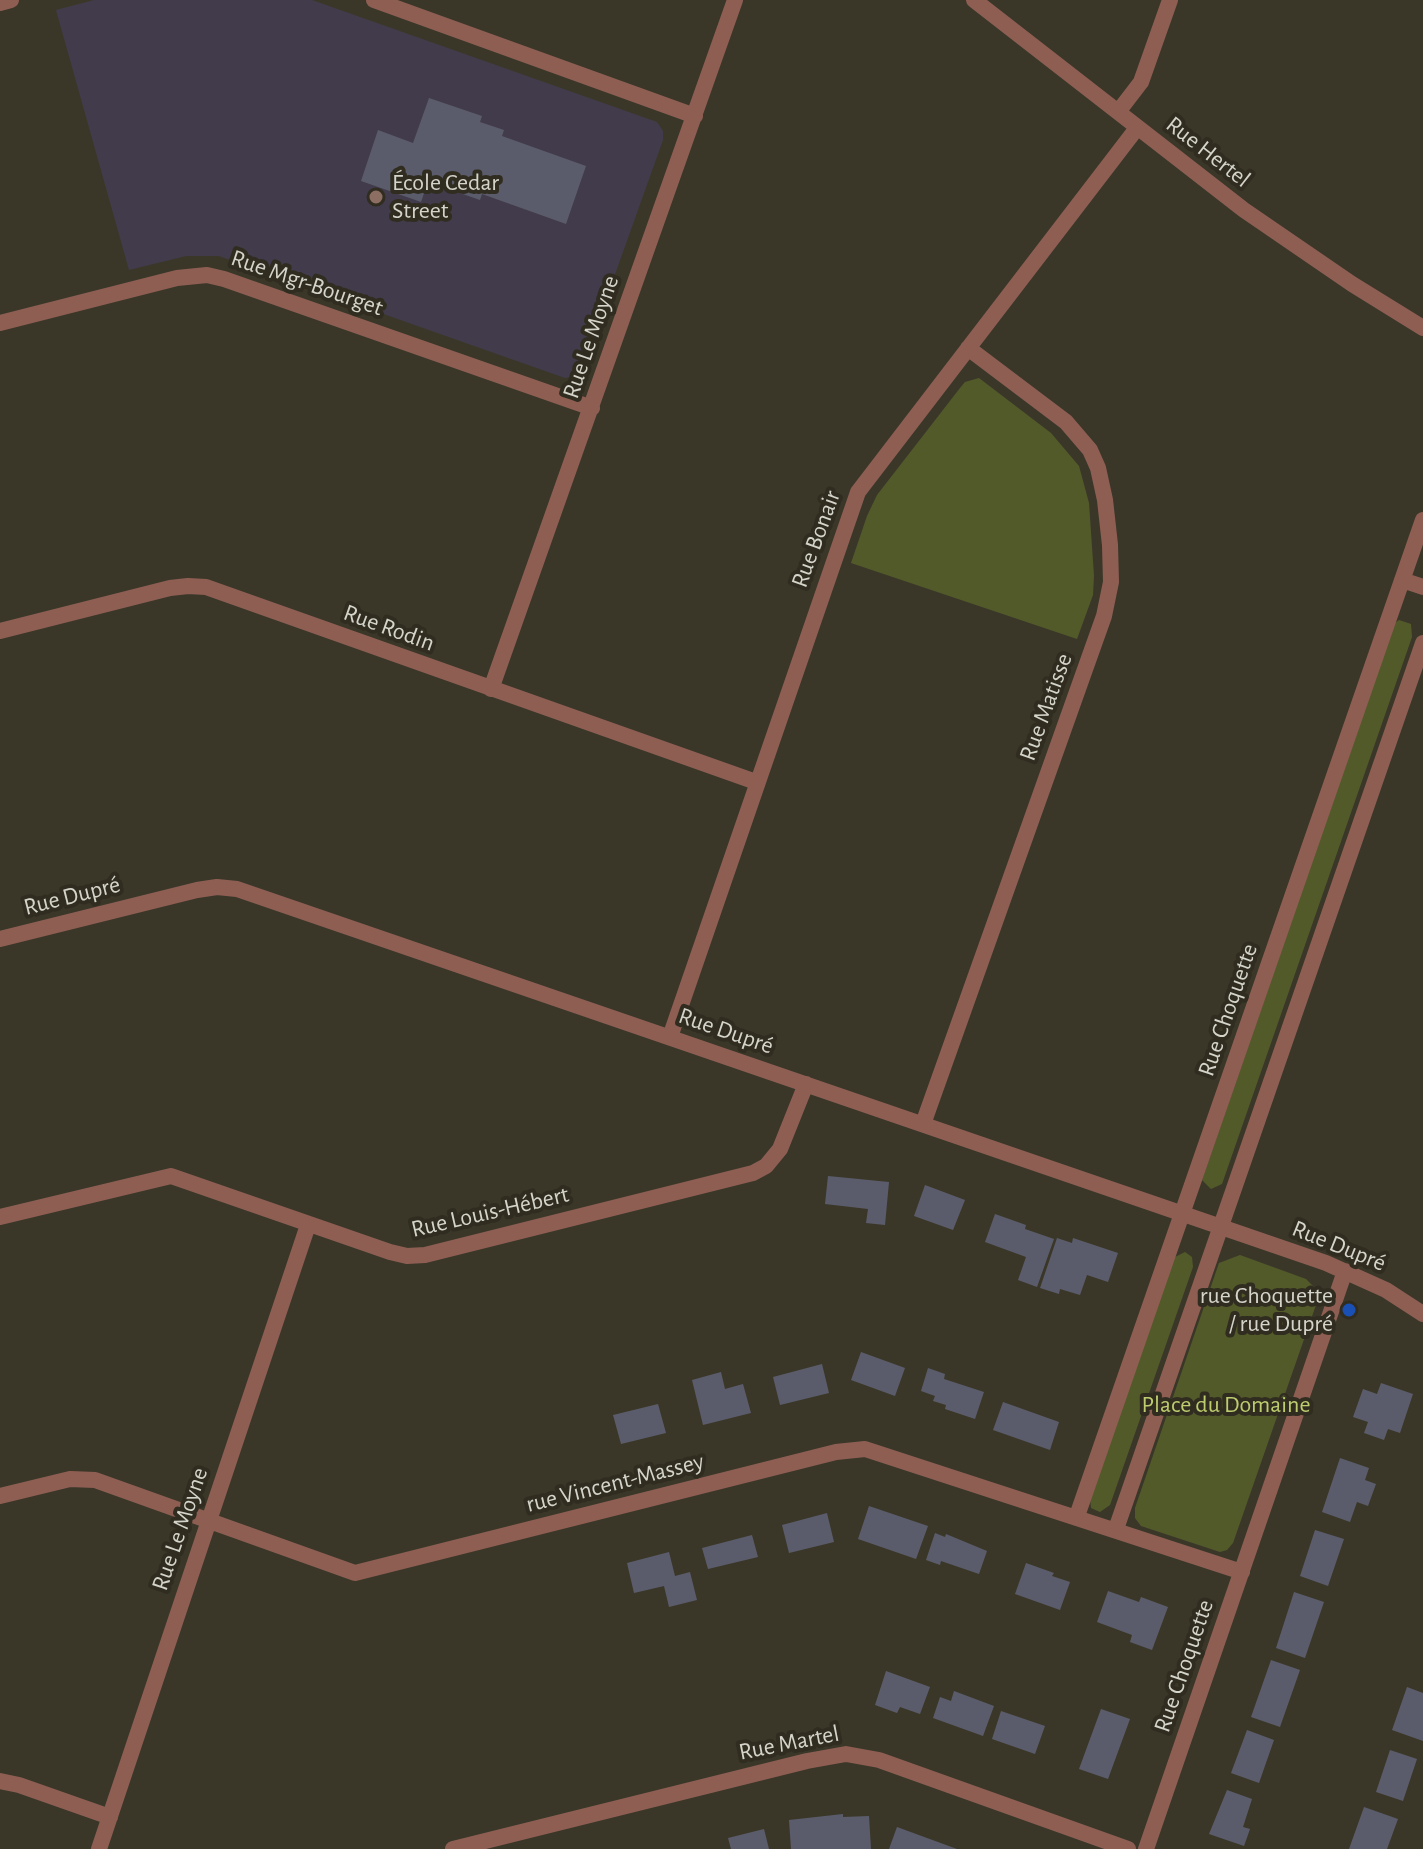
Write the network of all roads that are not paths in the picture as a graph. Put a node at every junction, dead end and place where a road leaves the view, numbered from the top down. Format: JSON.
{"nodes":[{"id":1,"x":11,"y":0,"type":"edge"},
{"id":2,"x":374,"y":0,"type":"edge"},
{"id":3,"x":735,"y":0,"type":"edge"},
{"id":4,"x":974,"y":0,"type":"edge"},
{"id":5,"x":1170,"y":0,"type":"edge"},
{"id":6,"x":0,"y":3,"type":"edge"},
{"id":7,"x":1118,"y":112,"type":"junction"},
{"id":8,"x":695,"y":116,"type":"junction"},
{"id":9,"x":1137,"y":128,"type":"junction"},
{"id":10,"x":0,"y":323,"type":"edge"},
{"id":11,"x":1423,"y":328,"type":"edge"},
{"id":12,"x":968,"y":348,"type":"junction"},
{"id":13,"x":592,"y":408,"type":"junction"},
{"id":14,"x":1423,"y":520,"type":"edge"},
{"id":15,"x":1402,"y":580,"type":"junction"},
{"id":16,"x":1423,"y":587,"type":"edge"},
{"id":17,"x":0,"y":631,"type":"edge"},
{"id":18,"x":1423,"y":643,"type":"edge"},
{"id":19,"x":491,"y":689,"type":"junction"},
{"id":20,"x":756,"y":782,"type":"junction"},
{"id":21,"x":0,"y":939,"type":"edge"},
{"id":22,"x":670,"y":1037,"type":"junction"},
{"id":23,"x":806,"y":1084,"type":"junction"},
{"id":24,"x":923,"y":1124,"type":"junction"},
{"id":25,"x":1183,"y":1214,"type":"junction"},
{"id":26,"x":0,"y":1217,"type":"edge"},
{"id":27,"x":308,"y":1225,"type":"junction"},
{"id":28,"x":1219,"y":1226,"type":"junction"},
{"id":29,"x":1345,"y":1271,"type":"junction"},
{"id":30,"x":1423,"y":1314,"type":"edge"},
{"id":31,"x":0,"y":1496,"type":"edge"},
{"id":32,"x":1077,"y":1516,"type":"junction"},
{"id":33,"x":208,"y":1521,"type":"junction"},
{"id":34,"x":1116,"y":1529,"type":"junction"},
{"id":35,"x":1242,"y":1572,"type":"junction"},
{"id":36,"x":0,"y":1781,"type":"edge"},
{"id":37,"x":110,"y":1817,"type":"junction"},
{"id":38,"x":99,"y":1849,"type":"edge"},
{"id":39,"x":453,"y":1849,"type":"edge"},
{"id":40,"x":1128,"y":1849,"type":"edge"},
{"id":41,"x":1146,"y":1849,"type":"edge"}],
"edges":[{"from":1,"to":6,"type":"street"},
{"from":2,"to":8,"type":"street"},
{"from":3,"to":8,"type":"street","name":"Rue Le Moyne"},
{"from":4,"to":7,"type":"street","name":"Rue Hertel"},
{"from":5,"to":7,"type":"street"},
{"from":7,"to":9,"type":"street","name":"Rue Hertel"},
{"from":8,"to":13,"type":"street","name":"Rue Le Moyne"},
{"from":9,"to":11,"type":"street","name":"Rue Hertel"},
{"from":9,"to":12,"type":"street","name":"Rue Bonair"},
{"from":10,"to":13,"type":"street","name":"Rue Mgr-Bourget"},
{"from":12,"to":20,"type":"street","name":"Rue Bonair"},
{"from":12,"to":24,"type":"street","name":"Rue Matisse"},
{"from":13,"to":19,"type":"street","name":"Rue Le Moyne"},
{"from":14,"to":15,"type":"street","name":"Rue Choquette"},
{"from":15,"to":16,"type":"street"},
{"from":15,"to":25,"type":"street","name":"Rue Choquette"},
{"from":17,"to":19,"type":"street","name":"Rue Rodin"},
{"from":18,"to":28,"type":"street"},
{"from":19,"to":20,"type":"street","name":"Rue Rodin"},
{"from":20,"to":22,"type":"street","name":"Rue Bonair"},
{"from":21,"to":22,"type":"street","name":"Rue Dupré"},
{"from":22,"to":23,"type":"street","name":"Rue Dupré"},
{"from":23,"to":24,"type":"street","name":"Rue Dupré"},
{"from":23,"to":27,"type":"street","name":"Rue Louis-Hébert"},
{"from":24,"to":25,"type":"street","name":"Rue Dupré"},
{"from":25,"to":28,"type":"street","name":"Rue Dupré"},
{"from":25,"to":32,"type":"street","name":"Rue Choquette"},
{"from":26,"to":27,"type":"street","name":"Rue Louis-Hébert"},
{"from":27,"to":33,"type":"street","name":"Rue Le Moyne"},
{"from":28,"to":29,"type":"street","name":"Rue Dupré"},
{"from":28,"to":34,"type":"street"},
{"from":29,"to":30,"type":"street","name":"Rue Dupré"},
{"from":29,"to":35,"type":"street","name":"Rue Choquette"},
{"from":31,"to":33,"type":"street","name":"rue Vincent-Massey"},
{"from":32,"to":33,"type":"street","name":"rue Vincent-Massey"},
{"from":32,"to":34,"type":"street","name":"rue Vincent-Massey"},
{"from":33,"to":37,"type":"street","name":"Rue Le Moyne"},
{"from":34,"to":35,"type":"street","name":"rue Vincent-Massey"},
{"from":35,"to":41,"type":"street","name":"Rue Choquette"},
{"from":36,"to":37,"type":"street"},
{"from":37,"to":38,"type":"street","name":"Rue Le Moyne"},
{"from":39,"to":40,"type":"street","name":"Rue Martel"}]}
